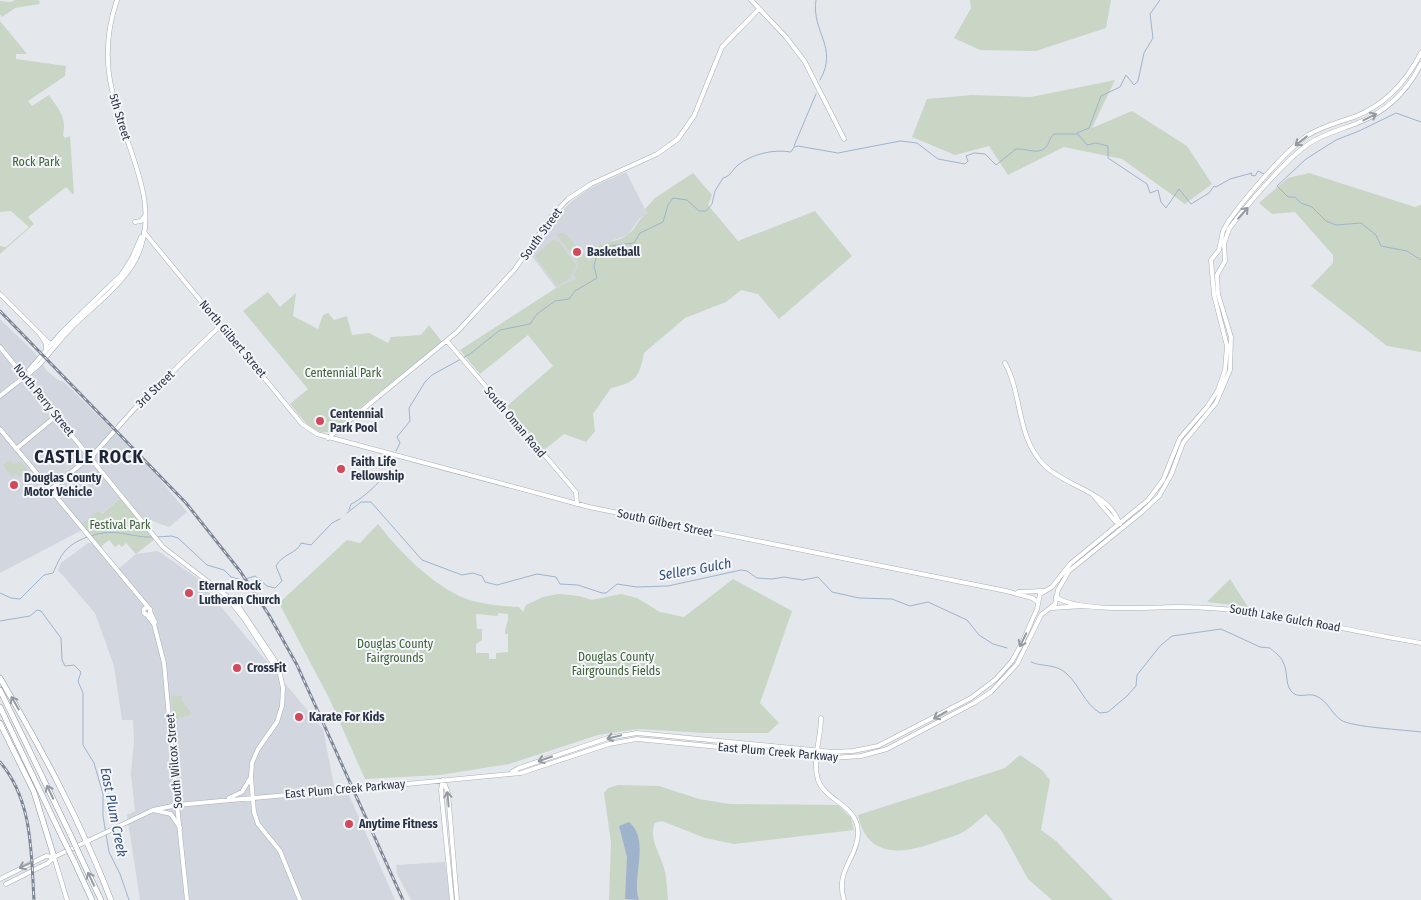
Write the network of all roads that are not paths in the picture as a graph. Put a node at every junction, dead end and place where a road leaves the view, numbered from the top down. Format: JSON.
{"nodes":[{"id":1,"x":117,"y":0,"type":"edge"},
{"id":2,"x":751,"y":0,"type":"edge"},
{"id":3,"x":759,"y":9,"type":"junction"},
{"id":4,"x":1421,"y":52,"type":"edge"},
{"id":5,"x":1421,"y":64,"type":"edge"},
{"id":6,"x":1407,"y":77,"type":"junction"},
{"id":7,"x":1405,"y":90,"type":"junction"},
{"id":8,"x":844,"y":140,"type":"dead end"},
{"id":9,"x":145,"y":216,"type":"junction"},
{"id":10,"x":135,"y":222,"type":"dead end"},
{"id":11,"x":144,"y":232,"type":"junction"},
{"id":12,"x":1217,"y":254,"type":"junction"},
{"id":13,"x":1224,"y":256,"type":"junction"},
{"id":14,"x":1212,"y":265,"type":"junction"},
{"id":15,"x":1221,"y":266,"type":"junction"},
{"id":16,"x":0,"y":294,"type":"edge"},
{"id":17,"x":221,"y":325,"type":"junction"},
{"id":18,"x":40,"y":334,"type":"junction"},
{"id":19,"x":60,"y":337,"type":"junction"},
{"id":20,"x":46,"y":340,"type":"junction"},
{"id":21,"x":447,"y":341,"type":"junction"},
{"id":22,"x":51,"y":344,"type":"junction"},
{"id":23,"x":0,"y":347,"type":"edge"},
{"id":24,"x":46,"y":350,"type":"junction"},
{"id":25,"x":1005,"y":363,"type":"dead end"},
{"id":26,"x":24,"y":376,"type":"junction"},
{"id":27,"x":0,"y":396,"type":"edge"},
{"id":28,"x":56,"y":416,"type":"junction"},
{"id":29,"x":340,"y":428,"type":"junction"},
{"id":30,"x":0,"y":429,"type":"edge"},
{"id":31,"x":328,"y":438,"type":"junction"},
{"id":32,"x":345,"y":442,"type":"junction"},
{"id":33,"x":1175,"y":448,"type":"junction"},
{"id":34,"x":16,"y":449,"type":"junction"},
{"id":35,"x":87,"y":454,"type":"junction"},
{"id":36,"x":1177,"y":457,"type":"junction"},
{"id":37,"x":92,"y":458,"type":"junction"},
{"id":38,"x":86,"y":460,"type":"junction"},
{"id":39,"x":50,"y":490,"type":"junction"},
{"id":40,"x":577,"y":504,"type":"junction"},
{"id":41,"x":1122,"y":526,"type":"junction"},
{"id":42,"x":1096,"y":544,"type":"junction"},
{"id":43,"x":1079,"y":563,"type":"junction"},
{"id":44,"x":1045,"y":590,"type":"junction"},
{"id":45,"x":1006,"y":592,"type":"junction"},
{"id":46,"x":1056,"y":597,"type":"junction"},
{"id":47,"x":1038,"y":602,"type":"junction"},
{"id":48,"x":1087,"y":606,"type":"junction"},
{"id":49,"x":1049,"y":608,"type":"junction"},
{"id":50,"x":1421,"y":643,"type":"edge"},
{"id":51,"x":0,"y":678,"type":"edge"},
{"id":52,"x":0,"y":690,"type":"edge"},
{"id":53,"x":0,"y":707,"type":"edge"},
{"id":54,"x":822,"y":718,"type":"dead end"},
{"id":55,"x":0,"y":723,"type":"edge"},
{"id":56,"x":818,"y":751,"type":"junction"},
{"id":57,"x":817,"y":756,"type":"junction"},
{"id":58,"x":512,"y":772,"type":"junction"},
{"id":59,"x":250,"y":777,"type":"junction"},
{"id":60,"x":443,"y":780,"type":"junction"},
{"id":61,"x":253,"y":798,"type":"junction"},
{"id":62,"x":225,"y":800,"type":"junction"},
{"id":63,"x":177,"y":805,"type":"junction"},
{"id":64,"x":153,"y":810,"type":"junction"},
{"id":65,"x":180,"y":828,"type":"junction"},
{"id":66,"x":87,"y":842,"type":"junction"},
{"id":67,"x":54,"y":857,"type":"junction"},
{"id":68,"x":0,"y":880,"type":"edge"},
{"id":69,"x":0,"y":885,"type":"edge"},
{"id":70,"x":66,"y":900,"type":"edge"},
{"id":71,"x":92,"y":900,"type":"edge"},
{"id":72,"x":101,"y":900,"type":"edge"},
{"id":73,"x":112,"y":900,"type":"edge"},
{"id":74,"x":187,"y":900,"type":"edge"},
{"id":75,"x":300,"y":900,"type":"edge"},
{"id":76,"x":452,"y":900,"type":"edge"},
{"id":77,"x":457,"y":900,"type":"edge"},
{"id":78,"x":844,"y":900,"type":"edge"}],
"edges":[{"from":1,"to":9,"type":"main road","name":"5th Street"},
{"from":2,"to":3,"type":"main road"},
{"from":3,"to":8,"type":"main road"},
{"from":3,"to":21,"type":"main road","name":"South Street"},
{"from":4,"to":6,"type":"main road"},
{"from":5,"to":7,"type":"main road"},
{"from":6,"to":7,"type":"main road"},
{"from":6,"to":12,"type":"main road","one_way":true},
{"from":13,"to":7,"type":"main road","one_way":true},
{"from":9,"to":10,"type":"main road"},
{"from":9,"to":11,"type":"main road","name":"5th Street"},
{"from":11,"to":17,"type":"main road","name":"North Gilbert Street"},
{"from":11,"to":19,"type":"main road","name":"5th Street"},
{"from":12,"to":13,"type":"main road"},
{"from":12,"to":14,"type":"main road"},
{"from":13,"to":15,"type":"main road"},
{"from":14,"to":15,"type":"main road"},
{"from":14,"to":33,"type":"main road"},
{"from":15,"to":36,"type":"main road"},
{"from":16,"to":18,"type":"main road"},
{"from":17,"to":31,"type":"main road","name":"North Gilbert Street"},
{"from":17,"to":37,"type":"main road","name":"3rd Street"},
{"from":18,"to":20,"type":"main road"},
{"from":18,"to":24,"type":"main road"},
{"from":19,"to":20,"type":"main road"},
{"from":19,"to":22,"type":"main road"},
{"from":19,"to":26,"type":"main road","name":"5th Street"},
{"from":20,"to":22,"type":"main road"},
{"from":21,"to":29,"type":"main road","name":"South Street"},
{"from":21,"to":40,"type":"main road","name":"South Oman Road"},
{"from":22,"to":24,"type":"main road","name":"5th Street"},
{"from":23,"to":26,"type":"main road","name":"North Perry Street"},
{"from":24,"to":26,"type":"main road","name":"5th Street"},
{"from":25,"to":41,"type":"main road"},
{"from":26,"to":27,"type":"main road","name":"5th Street"},
{"from":26,"to":28,"type":"main road","name":"North Perry Street"},
{"from":28,"to":34,"type":"main road"},
{"from":28,"to":35,"type":"main road","name":"North Perry Street"},
{"from":29,"to":31,"type":"main road","name":"South Street"},
{"from":29,"to":32,"type":"main road"},
{"from":30,"to":34,"type":"main road"},
{"from":31,"to":32,"type":"main road","name":"South Gilbert Street"},
{"from":32,"to":40,"type":"main road","name":"South Gilbert Street"},
{"from":33,"to":36,"type":"main road"},
{"from":33,"to":41,"type":"main road"},
{"from":34,"to":39,"type":"main road"},
{"from":35,"to":37,"type":"main road"},
{"from":35,"to":38,"type":"main road"},
{"from":36,"to":41,"type":"main road"},
{"from":37,"to":38,"type":"main road"},
{"from":37,"to":59,"type":"main road"},
{"from":38,"to":39,"type":"main road"},
{"from":39,"to":63,"type":"main road","name":"South Wilcox Street"},
{"from":40,"to":45,"type":"main road","name":"South Gilbert Street"},
{"from":41,"to":42,"type":"main road"},
{"from":41,"to":43,"type":"main road"},
{"from":42,"to":43,"type":"main road"},
{"from":42,"to":44,"type":"main road"},
{"from":43,"to":46,"type":"main road"},
{"from":44,"to":45,"type":"main road","name":"South Gilbert Street"},
{"from":44,"to":46,"type":"main road"},
{"from":44,"to":47,"type":"main road"},
{"from":45,"to":47,"type":"main road","name":"South Gilbert Street"},
{"from":46,"to":48,"type":"main road","name":"South Lake Gulch Road"},
{"from":46,"to":49,"type":"main road"},
{"from":47,"to":49,"type":"main road"},
{"from":47,"to":56,"type":"main road","name":"East Plum Creek Parkway","one_way":true},
{"from":48,"to":49,"type":"main road","name":"South Lake Gulch Road"},
{"from":48,"to":50,"type":"main road","name":"South Lake Gulch Road"},
{"from":49,"to":57,"type":"main road","name":"East Plum Creek Parkway"},
{"from":66,"to":51,"type":"highway","one_way":true},
{"from":72,"to":52,"type":"highway","one_way":true,"bridge":true},
{"from":53,"to":71,"type":"highway","bridge":true},
{"from":54,"to":56,"type":"main road"},
{"from":55,"to":67,"type":"highway"},
{"from":56,"to":57,"type":"main road"},
{"from":56,"to":58,"type":"main road","name":"East Plum Creek Parkway","one_way":true},
{"from":57,"to":58,"type":"main road","name":"East Plum Creek Parkway"},
{"from":57,"to":78,"type":"main road"},
{"from":58,"to":60,"type":"main road","name":"East Plum Creek Parkway"},
{"from":59,"to":61,"type":"main road"},
{"from":59,"to":62,"type":"main road"},
{"from":60,"to":61,"type":"main road","name":"East Plum Creek Parkway","bridge":true},
{"from":60,"to":76,"type":"main road"},
{"from":77,"to":60,"type":"main road","one_way":true},
{"from":61,"to":62,"type":"main road","name":"East Plum Creek Parkway"},
{"from":61,"to":75,"type":"main road"},
{"from":62,"to":63,"type":"main road","name":"East Plum Creek Parkway"},
{"from":63,"to":64,"type":"main road","name":"East Plum Creek Parkway"},
{"from":63,"to":65,"type":"main road","name":"South Wilcox Street"},
{"from":64,"to":65,"type":"main road"},
{"from":64,"to":66,"type":"main road","name":"East Plum Creek Parkway"},
{"from":65,"to":74,"type":"main road","name":"South Wilcox Street"},
{"from":66,"to":67,"type":"main road","name":"East Plum Creek Parkway"},
{"from":66,"to":73,"type":"highway"},
{"from":67,"to":68,"type":"main road","one_way":true},
{"from":67,"to":69,"type":"main road"},
{"from":67,"to":70,"type":"main road"}]}
